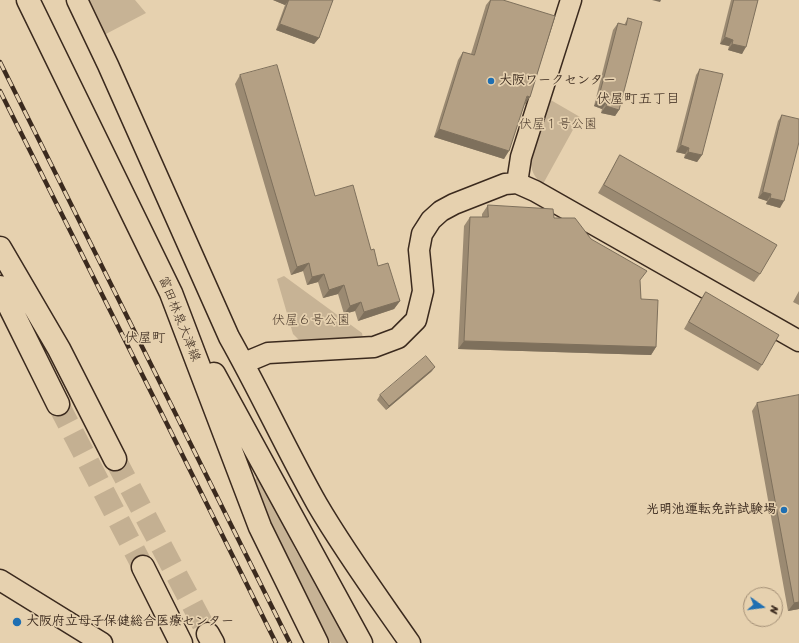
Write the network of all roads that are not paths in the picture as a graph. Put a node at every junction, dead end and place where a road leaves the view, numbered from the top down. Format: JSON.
{"nodes":[{"id":1,"x":28,"y":0,"type":"edge"},
{"id":2,"x":77,"y":0,"type":"edge"},
{"id":3,"x":571,"y":0,"type":"edge"},
{"id":4,"x":517,"y":184,"type":"junction"},
{"id":5,"x":0,"y":248,"type":"edge"},
{"id":6,"x":0,"y":288,"type":"edge"},
{"id":7,"x":171,"y":293,"type":"junction"},
{"id":8,"x":799,"y":341,"type":"edge"},
{"id":9,"x":244,"y":363,"type":"junction"},
{"id":10,"x":58,"y":404,"type":"tunnel mouth"},
{"id":11,"x":115,"y":459,"type":"tunnel mouth"},
{"id":12,"x":143,"y":567,"type":"tunnel mouth"},
{"id":13,"x":0,"y":580,"type":"edge"},
{"id":14,"x":102,"y":643,"type":"edge"},
{"id":15,"x":181,"y":643,"type":"edge"},
{"id":16,"x":317,"y":643,"type":"edge"},
{"id":17,"x":361,"y":643,"type":"edge"},
{"id":18,"x":410,"y":643,"type":"edge"}],
"edges":[{"from":1,"to":7,"type":"main road","name":"富田林泉大津線"},
{"from":2,"to":9,"type":"street"},
{"from":3,"to":4,"type":"street"},
{"from":4,"to":8,"type":"street"},
{"from":4,"to":9,"type":"street"},
{"from":5,"to":11,"type":"main road"},
{"from":6,"to":10,"type":"main road"},
{"from":7,"to":16,"type":"main road","name":"富田林泉大津線"},
{"from":7,"to":17,"type":"main road"},
{"from":9,"to":18,"type":"street"},
{"from":12,"to":15,"type":"main road"},
{"from":13,"to":14,"type":"street"}]}
